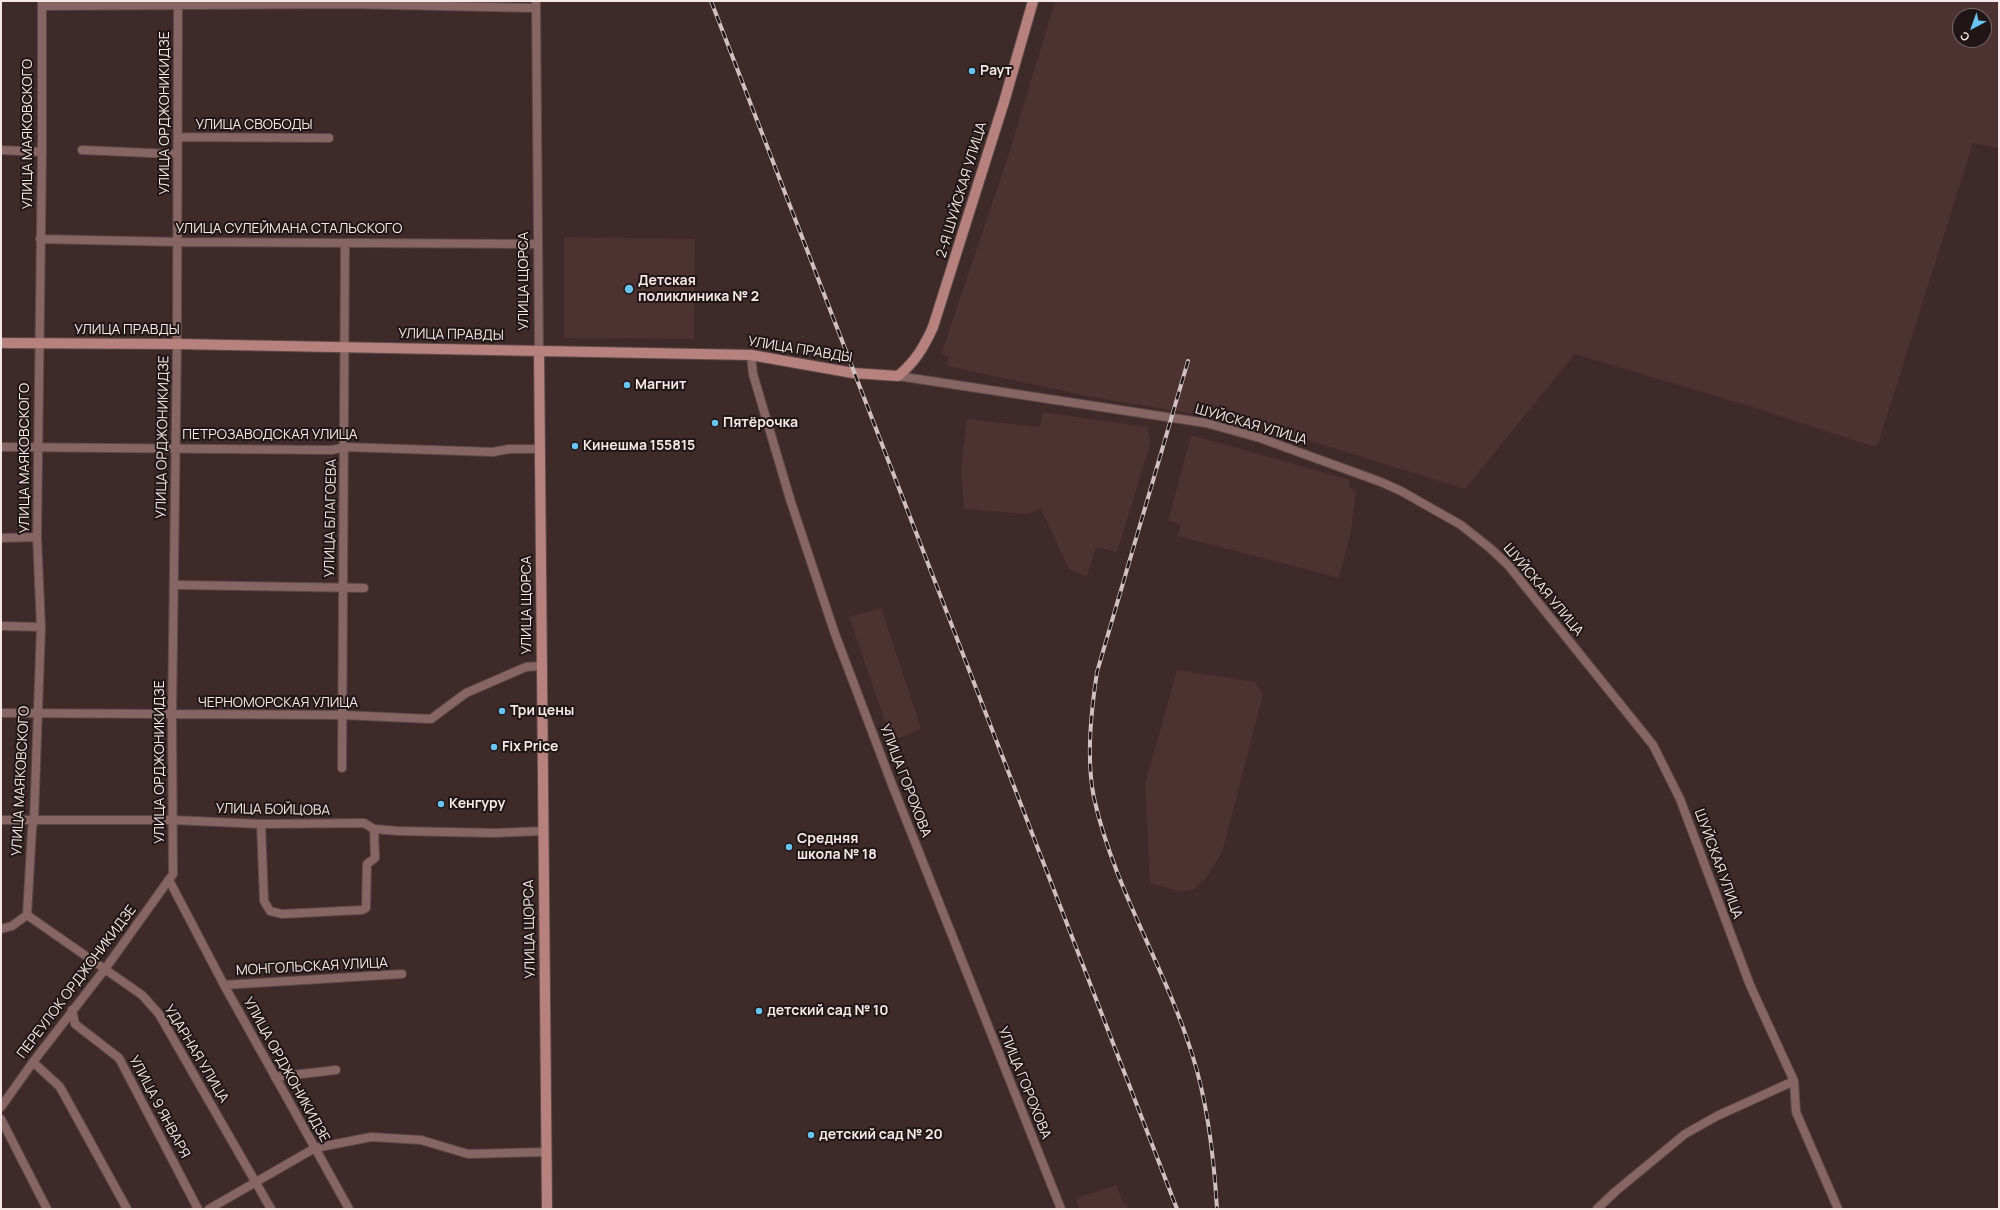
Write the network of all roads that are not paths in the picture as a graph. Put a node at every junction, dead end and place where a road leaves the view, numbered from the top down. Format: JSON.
{"nodes":[{"id":1,"x":1032,"y":1,"type":"edge"},
{"id":2,"x":42,"y":3,"type":"edge"},
{"id":3,"x":178,"y":3,"type":"edge"},
{"id":4,"x":347,"y":3,"type":"edge"},
{"id":5,"x":536,"y":4,"type":"edge"},
{"id":6,"x":178,"y":137,"type":"junction"},
{"id":7,"x":329,"y":138,"type":"dead end"},
{"id":8,"x":1,"y":150,"type":"edge"},
{"id":9,"x":82,"y":150,"type":"dead end"},
{"id":10,"x":42,"y":152,"type":"junction"},
{"id":11,"x":172,"y":154,"type":"dead end"},
{"id":12,"x":40,"y":239,"type":"junction"},
{"id":13,"x":178,"y":242,"type":"junction"},
{"id":14,"x":345,"y":243,"type":"junction"},
{"id":15,"x":538,"y":244,"type":"junction"},
{"id":16,"x":1,"y":343,"type":"edge"},
{"id":17,"x":38,"y":343,"type":"junction"},
{"id":18,"x":177,"y":344,"type":"junction"},
{"id":19,"x":346,"y":348,"type":"junction"},
{"id":20,"x":538,"y":351,"type":"junction"},
{"id":21,"x":751,"y":355,"type":"junction"},
{"id":22,"x":898,"y":376,"type":"junction"},
{"id":23,"x":1,"y":447,"type":"edge"},
{"id":24,"x":38,"y":447,"type":"junction"},
{"id":25,"x":345,"y":448,"type":"junction"},
{"id":26,"x":176,"y":449,"type":"junction"},
{"id":27,"x":539,"y":449,"type":"junction"},
{"id":28,"x":37,"y":537,"type":"junction"},
{"id":29,"x":1,"y":538,"type":"edge"},
{"id":30,"x":180,"y":585,"type":"dead end"},
{"id":31,"x":343,"y":588,"type":"junction"},
{"id":32,"x":364,"y":588,"type":"dead end"},
{"id":33,"x":1,"y":626,"type":"edge"},
{"id":34,"x":41,"y":627,"type":"junction"},
{"id":35,"x":541,"y":666,"type":"junction"},
{"id":36,"x":1,"y":713,"type":"edge"},
{"id":37,"x":37,"y":714,"type":"junction"},
{"id":38,"x":172,"y":715,"type":"junction"},
{"id":39,"x":342,"y":715,"type":"junction"},
{"id":40,"x":342,"y":768,"type":"dead end"},
{"id":41,"x":34,"y":819,"type":"junction"},
{"id":42,"x":1,"y":820,"type":"edge"},
{"id":43,"x":173,"y":820,"type":"junction"},
{"id":44,"x":261,"y":824,"type":"junction"},
{"id":45,"x":374,"y":829,"type":"junction"},
{"id":46,"x":542,"y":832,"type":"junction"},
{"id":47,"x":171,"y":877,"type":"junction"},
{"id":48,"x":27,"y":915,"type":"junction"},
{"id":49,"x":1,"y":929,"type":"edge"},
{"id":50,"x":105,"y":969,"type":"junction"},
{"id":51,"x":402,"y":974,"type":"dead end"},
{"id":52,"x":224,"y":985,"type":"junction"},
{"id":53,"x":72,"y":1010,"type":"junction"},
{"id":54,"x":33,"y":1062,"type":"junction"},
{"id":55,"x":336,"y":1070,"type":"dead end"},
{"id":56,"x":275,"y":1077,"type":"junction"},
{"id":57,"x":1794,"y":1081,"type":"junction"},
{"id":58,"x":1,"y":1107,"type":"edge"},
{"id":59,"x":1,"y":1119,"type":"edge"},
{"id":60,"x":315,"y":1148,"type":"junction"},
{"id":61,"x":545,"y":1152,"type":"junction"},
{"id":62,"x":255,"y":1181,"type":"junction"},
{"id":63,"x":47,"y":1209,"type":"edge"},
{"id":64,"x":127,"y":1209,"type":"edge"},
{"id":65,"x":198,"y":1209,"type":"edge"},
{"id":66,"x":209,"y":1209,"type":"edge"},
{"id":67,"x":271,"y":1209,"type":"edge"},
{"id":68,"x":349,"y":1209,"type":"edge"},
{"id":69,"x":547,"y":1209,"type":"edge"},
{"id":70,"x":1061,"y":1209,"type":"edge"},
{"id":71,"x":1597,"y":1209,"type":"edge"},
{"id":72,"x":1838,"y":1209,"type":"edge"}],
"edges":[{"from":1,"to":22,"type":"street","name":"2-Я ШУЙСКАЯ УЛИЦА"},
{"from":2,"to":3,"type":"street"},
{"from":2,"to":10,"type":"street","name":"УЛИЦА МАЯКОВСКОГО"},
{"from":3,"to":4,"type":"street"},
{"from":3,"to":6,"type":"street","name":"УЛИЦА ОРДЖОНИКИДЗЕ"},
{"from":4,"to":5,"type":"street"},
{"from":5,"to":15,"type":"street","name":"УЛИЦА ЩОРСА"},
{"from":6,"to":7,"type":"street","name":"УЛИЦА СВОБОДЫ"},
{"from":6,"to":13,"type":"street","name":"УЛИЦА ОРДЖОНИКИДЗЕ"},
{"from":8,"to":10,"type":"street"},
{"from":9,"to":11,"type":"street"},
{"from":10,"to":12,"type":"street","name":"УЛИЦА МАЯКОВСКОГО"},
{"from":12,"to":13,"type":"street","name":"УЛИЦА СУЛЕЙМАНА СТАЛЬСКОГО"},
{"from":12,"to":17,"type":"street","name":"УЛИЦА МАЯКОВСКОГО"},
{"from":13,"to":14,"type":"street","name":"УЛИЦА СУЛЕЙМАНА СТАЛЬСКОГО"},
{"from":13,"to":18,"type":"street","name":"УЛИЦА ОРДЖОНИКИДЗЕ"},
{"from":14,"to":15,"type":"street","name":"УЛИЦА СУЛЕЙМАНА СТАЛЬСКОГО"},
{"from":14,"to":19,"type":"street","name":"УЛИЦА БЛАГОЕВА"},
{"from":15,"to":20,"type":"street","name":"УЛИЦА ЩОРСА"},
{"from":16,"to":17,"type":"street","name":"УЛИЦА ПРАВДЫ"},
{"from":17,"to":18,"type":"street","name":"УЛИЦА ПРАВДЫ"},
{"from":17,"to":24,"type":"street","name":"УЛИЦА МАЯКОВСКОГО"},
{"from":18,"to":19,"type":"street","name":"УЛИЦА ПРАВДЫ"},
{"from":18,"to":26,"type":"street","name":"УЛИЦА ОРДЖОНИКИДЗЕ"},
{"from":19,"to":20,"type":"street","name":"УЛИЦА ПРАВДЫ"},
{"from":19,"to":25,"type":"street","name":"УЛИЦА БЛАГОЕВА"},
{"from":20,"to":21,"type":"street","name":"УЛИЦА ПРАВДЫ"},
{"from":20,"to":27,"type":"street","name":"УЛИЦА ЩОРСА"},
{"from":21,"to":22,"type":"street","name":"УЛИЦА ПРАВДЫ"},
{"from":21,"to":70,"type":"street","name":"УЛИЦА ГОРОХОВА"},
{"from":22,"to":57,"type":"street","name":"ШУЙСКАЯ УЛИЦА"},
{"from":23,"to":24,"type":"street","name":"ПЕТРОЗАВОДСКАЯ УЛИЦА"},
{"from":24,"to":26,"type":"street","name":"ПЕТРОЗАВОДСКАЯ УЛИЦА"},
{"from":24,"to":28,"type":"street","name":"УЛИЦА МАЯКОВСКОГО"},
{"from":25,"to":26,"type":"street","name":"ПЕТРОЗАВОДСКАЯ УЛИЦА"},
{"from":25,"to":27,"type":"street","name":"ПЕТРОЗАВОДСКАЯ УЛИЦА"},
{"from":25,"to":31,"type":"street","name":"УЛИЦА БЛАГОЕВА"},
{"from":26,"to":38,"type":"street","name":"УЛИЦА ОРДЖОНИКИДЗЕ"},
{"from":27,"to":35,"type":"street","name":"УЛИЦА ЩОРСА"},
{"from":28,"to":29,"type":"street"},
{"from":28,"to":34,"type":"street","name":"УЛИЦА МАЯКОВСКОГО"},
{"from":30,"to":31,"type":"street"},
{"from":31,"to":32,"type":"street"},
{"from":31,"to":39,"type":"street","name":"УЛИЦА БЛАГОЕВА"},
{"from":33,"to":34,"type":"street"},
{"from":34,"to":37,"type":"street","name":"УЛИЦА МАЯКОВСКОГО"},
{"from":35,"to":39,"type":"street","name":"ЧЕРНОМОРСКАЯ УЛИЦА"},
{"from":35,"to":46,"type":"street","name":"УЛИЦА ЩОРСА"},
{"from":36,"to":37,"type":"street","name":"ЧЕРНОМОРСКАЯ УЛИЦА"},
{"from":37,"to":38,"type":"street","name":"ЧЕРНОМОРСКАЯ УЛИЦА"},
{"from":37,"to":41,"type":"street","name":"УЛИЦА МАЯКОВСКОГО"},
{"from":38,"to":39,"type":"street","name":"ЧЕРНОМОРСКАЯ УЛИЦА"},
{"from":38,"to":43,"type":"street","name":"УЛИЦА ОРДЖОНИКИДЗЕ"},
{"from":39,"to":40,"type":"street","name":"УЛИЦА БЛАГОЕВА"},
{"from":41,"to":42,"type":"street","name":"УЛИЦА БОЙЦОВА"},
{"from":41,"to":43,"type":"street","name":"УЛИЦА БОЙЦОВА"},
{"from":41,"to":48,"type":"street","name":"УЛИЦА МАЯКОВСКОГО"},
{"from":43,"to":44,"type":"street","name":"УЛИЦА БОЙЦОВА"},
{"from":43,"to":47,"type":"street","name":"УЛИЦА ОРДЖОНИКИДЗЕ"},
{"from":44,"to":45,"type":"street","name":"УЛИЦА БОЙЦОВА"},
{"from":44,"to":45,"type":"street"},
{"from":45,"to":46,"type":"street","name":"УЛИЦА БОЙЦОВА"},
{"from":46,"to":61,"type":"street","name":"УЛИЦА ЩОРСА"},
{"from":47,"to":50,"type":"street","name":"ПЕРЕУЛОК ОРДЖОНИКИДЗЕ"},
{"from":47,"to":52,"type":"street","name":"УЛИЦА ОРДЖОНИКИДЗЕ"},
{"from":48,"to":49,"type":"street"},
{"from":48,"to":50,"type":"street","name":"УДАРНАЯ УЛИЦА"},
{"from":50,"to":53,"type":"street","name":"ПЕРЕУЛОК ОРДЖОНИКИДЗЕ"},
{"from":50,"to":62,"type":"street","name":"УДАРНАЯ УЛИЦА"},
{"from":51,"to":52,"type":"street","name":"МОНГОЛЬСКАЯ УЛИЦА"},
{"from":52,"to":56,"type":"street","name":"УЛИЦА ОРДЖОНИКИДЗЕ"},
{"from":53,"to":54,"type":"street","name":"ПЕРЕУЛОК ОРДЖОНИКИДЗЕ"},
{"from":53,"to":65,"type":"street","name":"УЛИЦА 9 ЯНВАРЯ"},
{"from":54,"to":58,"type":"street","name":"ПЕРЕУЛОК ОРДЖОНИКИДЗЕ"},
{"from":54,"to":64,"type":"street"},
{"from":55,"to":56,"type":"street"},
{"from":56,"to":60,"type":"street","name":"УЛИЦА ОРДЖОНИКИДЗЕ"},
{"from":57,"to":71,"type":"street"},
{"from":57,"to":72,"type":"street","name":"ШУЙСКАЯ УЛИЦА"},
{"from":59,"to":63,"type":"street"},
{"from":60,"to":61,"type":"street"},
{"from":60,"to":62,"type":"street"},
{"from":60,"to":68,"type":"street","name":"УЛИЦА ОРДЖОНИКИДЗЕ"},
{"from":61,"to":69,"type":"street","name":"УЛИЦА ЩОРСА"},
{"from":62,"to":66,"type":"street"},
{"from":62,"to":67,"type":"street","name":"УДАРНАЯ УЛИЦА"}]}
